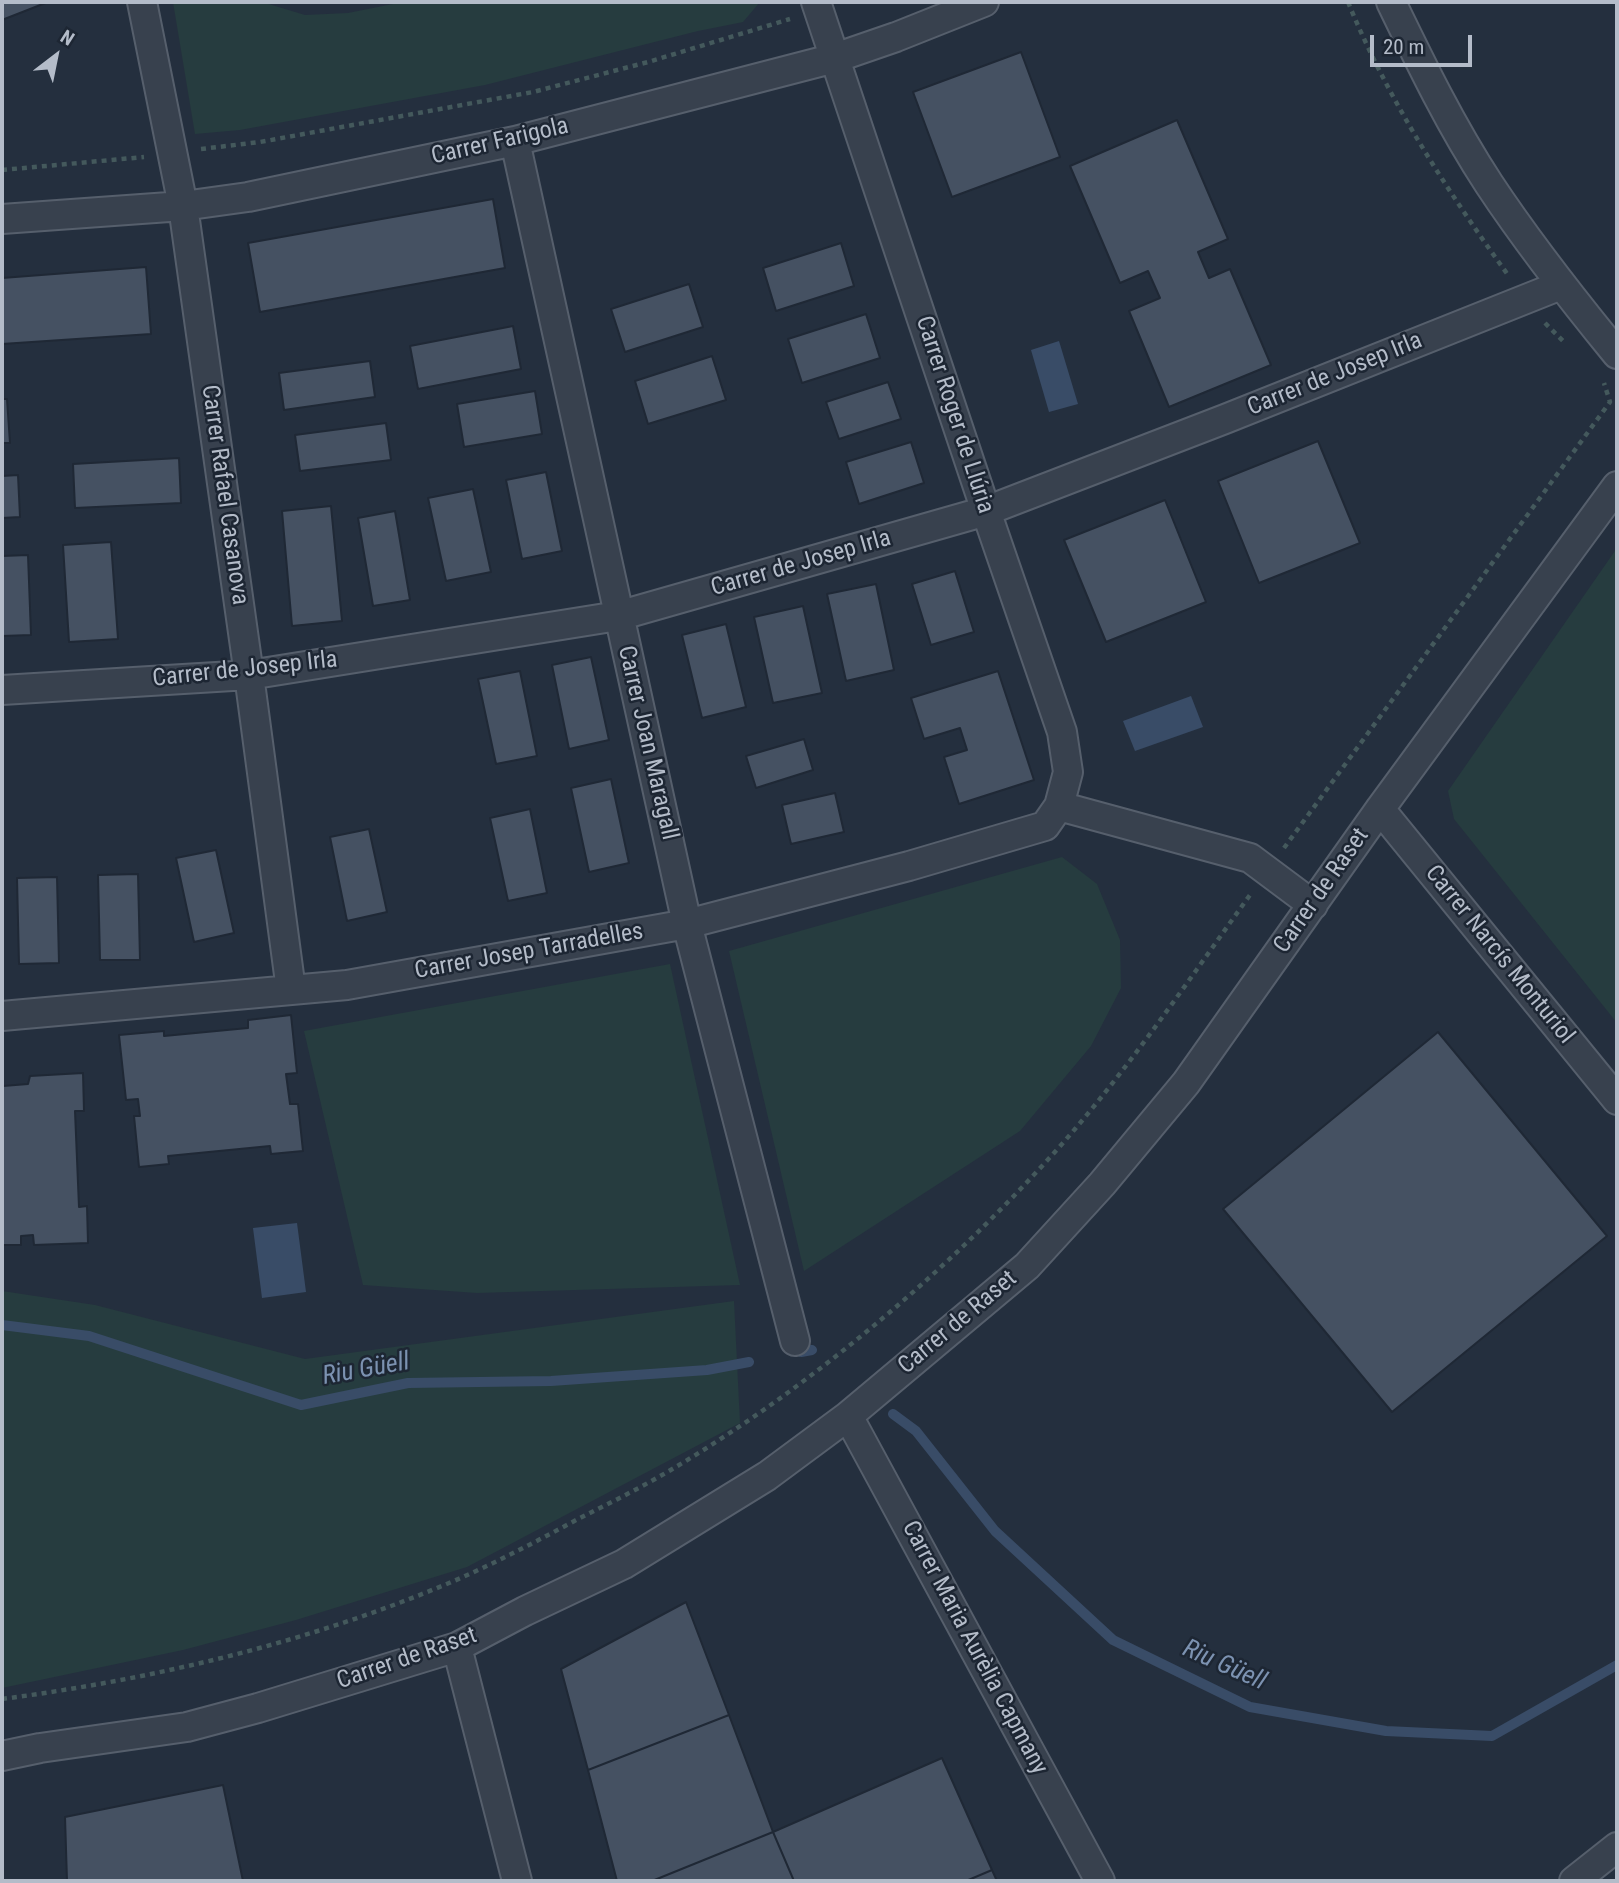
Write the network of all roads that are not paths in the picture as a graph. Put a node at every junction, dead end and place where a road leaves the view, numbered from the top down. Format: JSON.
{"nodes":[{"id":1,"x":142,"y":2,"type":"edge"},
{"id":2,"x":984,"y":2,"type":"edge"},
{"id":3,"x":1391,"y":2,"type":"edge"},
{"id":4,"x":804,"y":10,"type":"edge"},
{"id":5,"x":835,"y":58,"type":"junction"},
{"id":6,"x":514,"y":141,"type":"junction"},
{"id":7,"x":183,"y":206,"type":"junction"},
{"id":8,"x":2,"y":219,"type":"edge"},
{"id":9,"x":1561,"y":285,"type":"junction"},
{"id":10,"x":1617,"y":354,"type":"edge"},
{"id":11,"x":1617,"y":486,"type":"edge"},
{"id":12,"x":986,"y":511,"type":"junction"},
{"id":13,"x":618,"y":616,"type":"junction"},
{"id":14,"x":250,"y":675,"type":"junction"},
{"id":15,"x":2,"y":690,"type":"edge"},
{"id":16,"x":1380,"y":809,"type":"junction"},
{"id":17,"x":1052,"y":816,"type":"junction"},
{"id":18,"x":1313,"y":905,"type":"junction"},
{"id":19,"x":687,"y":924,"type":"junction"},
{"id":20,"x":290,"y":990,"type":"junction"},
{"id":21,"x":2,"y":1016,"type":"edge"},
{"id":22,"x":1617,"y":1100,"type":"edge"},
{"id":23,"x":795,"y":1341,"type":"dead end"},
{"id":24,"x":848,"y":1416,"type":"junction"},
{"id":25,"x":457,"y":1647,"type":"junction"},
{"id":26,"x":2,"y":1756,"type":"edge"},
{"id":27,"x":1617,"y":1847,"type":"edge"},
{"id":28,"x":517,"y":1881,"type":"edge"},
{"id":29,"x":1100,"y":1881,"type":"edge"},
{"id":30,"x":1574,"y":1881,"type":"edge"}],
"edges":[{"from":1,"to":7,"type":"street","name":"Carrer Rafael Casanova"},
{"from":2,"to":5,"type":"street","name":"Carrer Farigola"},
{"from":3,"to":9,"type":"street"},
{"from":4,"to":5,"type":"street","name":"Carrer Roger de Llúria"},
{"from":5,"to":6,"type":"street","name":"Carrer Farigola"},
{"from":5,"to":12,"type":"street","name":"Carrer Roger de Llúria"},
{"from":6,"to":7,"type":"street","name":"Carrer Farigola"},
{"from":6,"to":13,"type":"street","name":"Carrer Joan Maragall"},
{"from":7,"to":8,"type":"street","name":"Carrer Farigola"},
{"from":7,"to":14,"type":"street","name":"Carrer Rafael Casanova"},
{"from":9,"to":10,"type":"street"},
{"from":9,"to":12,"type":"street","name":"Carrer de Josep Irla"},
{"from":11,"to":16,"type":"street","name":"Carrer de Raset"},
{"from":12,"to":13,"type":"street","name":"Carrer de Josep Irla"},
{"from":12,"to":17,"type":"street","name":"Carrer Roger de Llúria"},
{"from":13,"to":14,"type":"street","name":"Carrer de Josep Irla"},
{"from":13,"to":19,"type":"street","name":"Carrer Joan Maragall"},
{"from":14,"to":15,"type":"street","name":"Carrer de Josep Irla"},
{"from":14,"to":20,"type":"street","name":"Carrer Rafael Casanova"},
{"from":16,"to":18,"type":"street","name":"Carrer de Raset"},
{"from":16,"to":22,"type":"street","name":"Carrer Narcís Monturiol"},
{"from":17,"to":18,"type":"street"},
{"from":17,"to":19,"type":"street","name":"Carrer Josep Tarradelles"},
{"from":18,"to":24,"type":"street","name":"Carrer de Raset"},
{"from":19,"to":20,"type":"street","name":"Carrer Josep Tarradelles"},
{"from":19,"to":23,"type":"street","name":"Carrer Joan Maragall"},
{"from":20,"to":21,"type":"street","name":"Carrer Josep Tarradelles"},
{"from":24,"to":25,"type":"street","name":"Carrer de Raset"},
{"from":24,"to":29,"type":"street","name":"Carrer Maria Aurèlia Capmany"},
{"from":25,"to":26,"type":"street","name":"Carrer de Raset"},
{"from":25,"to":28,"type":"street"},
{"from":27,"to":30,"type":"street"}]}
